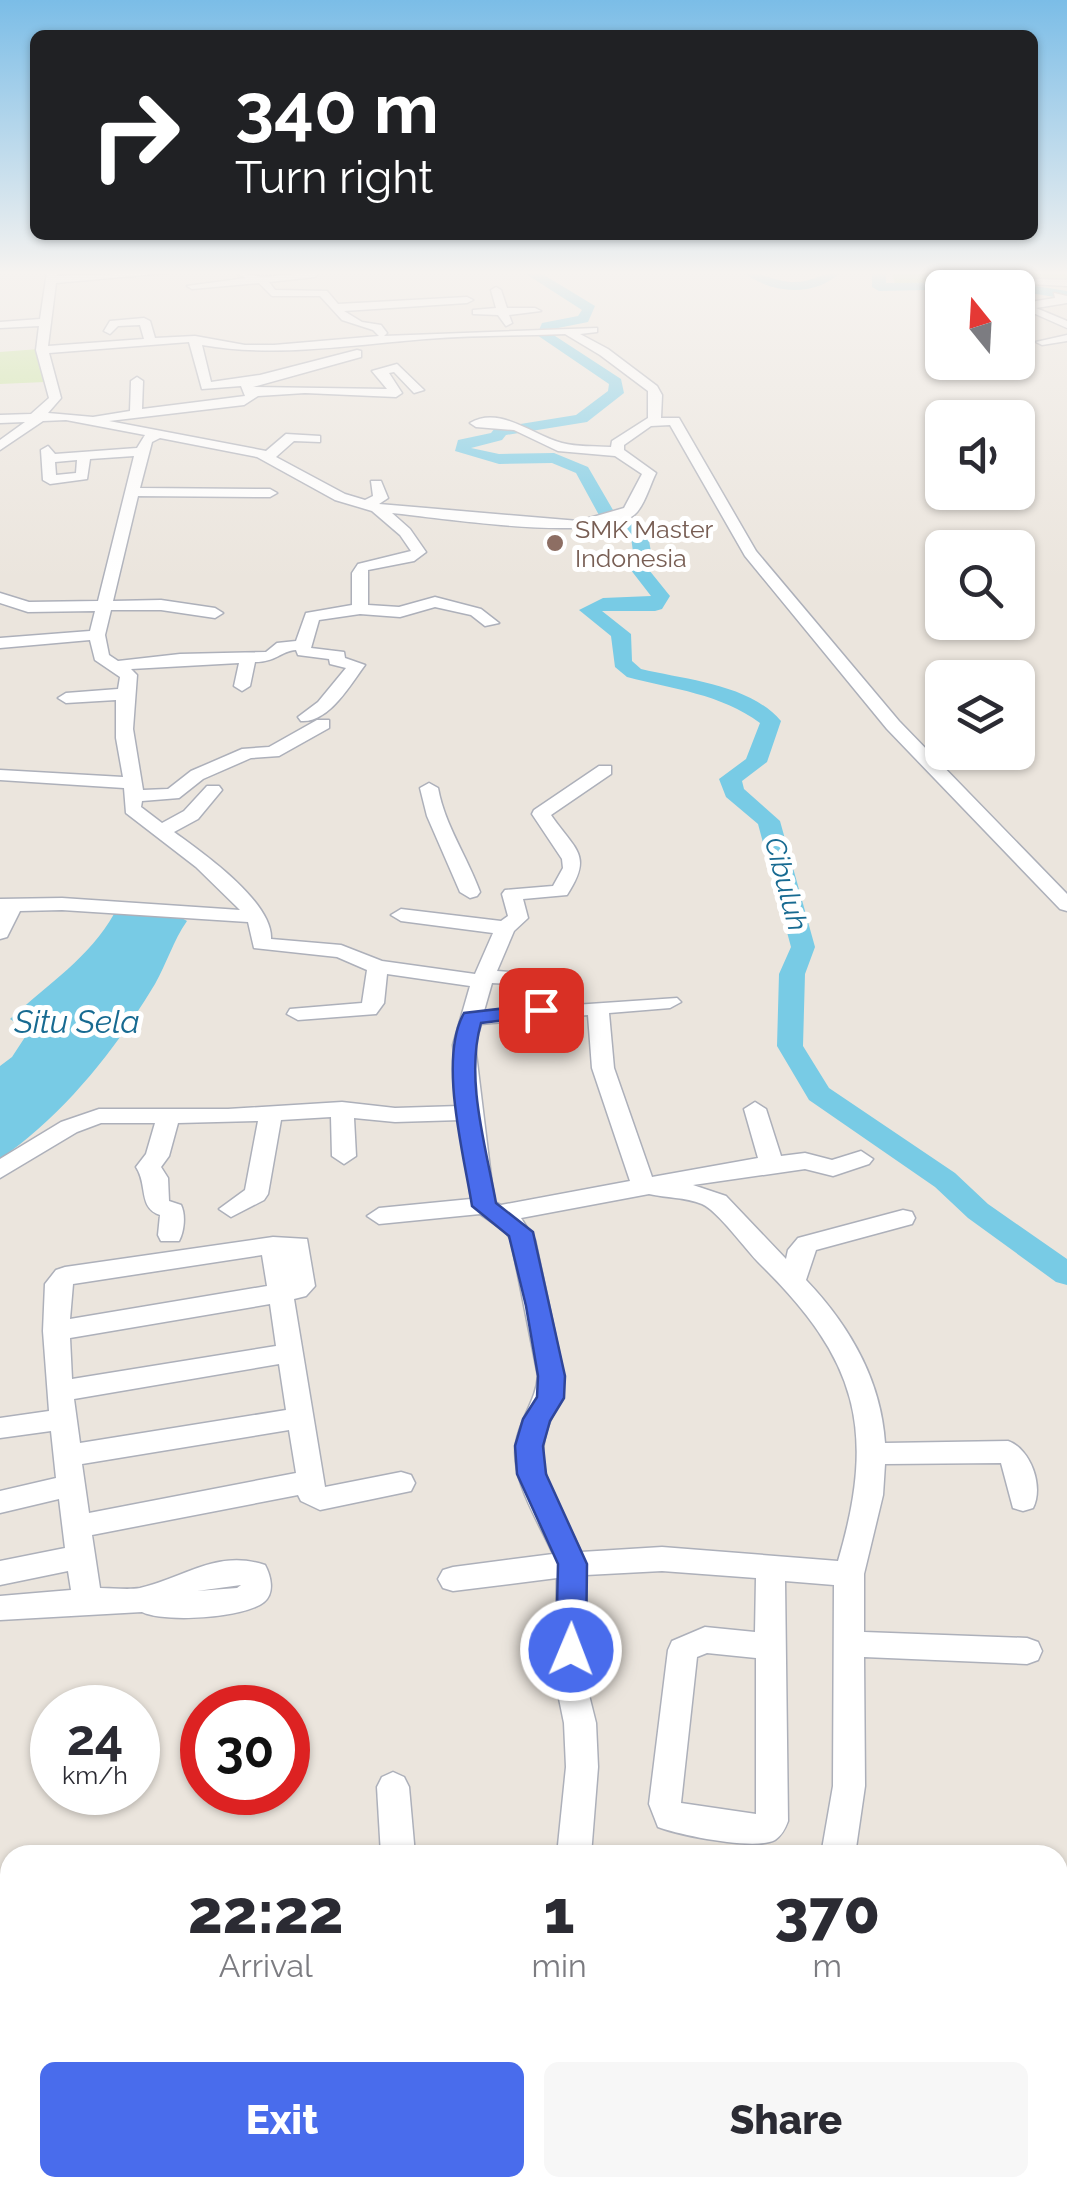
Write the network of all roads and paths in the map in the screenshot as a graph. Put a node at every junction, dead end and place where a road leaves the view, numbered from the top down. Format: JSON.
{"nodes":[{"id":1,"x":49,"y":374,"type":"edge"},
{"id":2,"x":203,"y":374,"type":"edge"},
{"id":3,"x":258,"y":374,"type":"edge"},
{"id":4,"x":289,"y":374,"type":"edge"},
{"id":5,"x":384,"y":374,"type":"edge"},
{"id":6,"x":404,"y":374,"type":"edge"},
{"id":7,"x":634,"y":374,"type":"edge"},
{"id":8,"x":350,"y":376,"type":"dead end"},
{"id":9,"x":137,"y":381,"type":"dead end"},
{"id":10,"x":251,"y":387,"type":"junction"},
{"id":11,"x":418,"y":390,"type":"dead end"},
{"id":12,"x":354,"y":391,"type":"junction"},
{"id":13,"x":136,"y":412,"type":"junction"},
{"id":14,"x":38,"y":416,"type":"junction"},
{"id":15,"x":0,"y":419,"type":"edge"},
{"id":16,"x":91,"y":420,"type":"junction"},
{"id":17,"x":654,"y":420,"type":"junction"},
{"id":18,"x":476,"y":423,"type":"dead end"},
{"id":19,"x":312,"y":442,"type":"dead end"},
{"id":20,"x":149,"y":444,"type":"junction"},
{"id":21,"x":0,"y":446,"type":"edge"},
{"id":22,"x":618,"y":452,"type":"junction"},
{"id":23,"x":84,"y":456,"type":"junction"},
{"id":24,"x":268,"y":456,"type":"junction"},
{"id":25,"x":376,"y":484,"type":"dead end"},
{"id":26,"x":132,"y":492,"type":"junction"},
{"id":27,"x":270,"y":494,"type":"dead end"},
{"id":28,"x":371,"y":507,"type":"junction"},
{"id":29,"x":0,"y":598,"type":"edge"},
{"id":30,"x":102,"y":605,"type":"junction"},
{"id":31,"x":360,"y":609,"type":"junction"},
{"id":32,"x":216,"y":613,"type":"dead end"},
{"id":33,"x":490,"y":623,"type":"dead end"},
{"id":34,"x":97,"y":635,"type":"junction"},
{"id":35,"x":0,"y":643,"type":"edge"},
{"id":36,"x":303,"y":646,"type":"junction"},
{"id":37,"x":248,"y":658,"type":"junction"},
{"id":38,"x":117,"y":666,"type":"junction"},
{"id":39,"x":242,"y":686,"type":"dead end"},
{"id":40,"x":124,"y":694,"type":"junction"},
{"id":41,"x":66,"y":698,"type":"dead end"},
{"id":42,"x":605,"y":770,"type":"dead end"},
{"id":43,"x":0,"y":776,"type":"edge"},
{"id":44,"x":429,"y":788,"type":"dead end"},
{"id":45,"x":134,"y":789,"type":"junction"},
{"id":46,"x":214,"y":790,"type":"dead end"},
{"id":47,"x":163,"y":830,"type":"junction"},
{"id":48,"x":512,"y":894,"type":"junction"},
{"id":49,"x":6,"y":904,"type":"edge"},
{"id":50,"x":1067,"y":905,"type":"edge"},
{"id":51,"x":401,"y":915,"type":"dead end"},
{"id":52,"x":256,"y":917,"type":"junction"},
{"id":53,"x":506,"y":928,"type":"junction"},
{"id":54,"x":0,"y":933,"type":"edge"},
{"id":55,"x":378,"y":967,"type":"junction"},
{"id":56,"x":484,"y":978,"type":"junction"},
{"id":57,"x":525,"y":978,"type":"dead end"},
{"id":58,"x":670,"y":1002,"type":"dead end"},
{"id":59,"x":598,"y":1007,"type":"junction"},
{"id":60,"x":298,"y":1014,"type":"dead end"},
{"id":61,"x":472,"y":1018,"type":"junction"},
{"id":62,"x":342,"y":1109,"type":"junction"},
{"id":63,"x":755,"y":1109,"type":"dead end"},
{"id":64,"x":469,"y":1113,"type":"junction"},
{"id":65,"x":271,"y":1114,"type":"junction"},
{"id":66,"x":168,"y":1118,"type":"junction"},
{"id":67,"x":344,"y":1156,"type":"dead end"},
{"id":68,"x":861,"y":1159,"type":"dead end"},
{"id":69,"x":772,"y":1164,"type":"junction"},
{"id":70,"x":0,"y":1170,"type":"edge"},
{"id":71,"x":643,"y":1184,"type":"junction"},
{"id":72,"x":231,"y":1209,"type":"dead end"},
{"id":73,"x":491,"y":1210,"type":"junction"},
{"id":74,"x":379,"y":1216,"type":"dead end"},
{"id":75,"x":903,"y":1218,"type":"dead end"},
{"id":76,"x":170,"y":1235,"type":"dead end"},
{"id":77,"x":794,"y":1282,"type":"junction"},
{"id":78,"x":283,"y":1295,"type":"junction"},
{"id":79,"x":56,"y":1330,"type":"junction"},
{"id":80,"x":288,"y":1353,"type":"junction"},
{"id":81,"x":61,"y":1405,"type":"junction"},
{"id":82,"x":301,"y":1418,"type":"junction"},
{"id":83,"x":0,"y":1428,"type":"edge"},
{"id":84,"x":874,"y":1454,"type":"junction"},
{"id":85,"x":68,"y":1455,"type":"junction"},
{"id":86,"x":311,"y":1481,"type":"junction"},
{"id":87,"x":401,"y":1483,"type":"dead end"},
{"id":88,"x":72,"y":1485,"type":"junction"},
{"id":89,"x":1022,"y":1500,"type":"dead end"},
{"id":90,"x":0,"y":1502,"type":"edge"},
{"id":91,"x":76,"y":1527,"type":"junction"},
{"id":92,"x":79,"y":1558,"type":"junction"},
{"id":93,"x":572,"y":1564,"type":"junction"},
{"id":94,"x":770,"y":1567,"type":"junction"},
{"id":95,"x":0,"y":1573,"type":"edge"},
{"id":96,"x":849,"y":1574,"type":"junction"},
{"id":97,"x":454,"y":1579,"type":"dead end"},
{"id":98,"x":146,"y":1600,"type":"dead end"},
{"id":99,"x":87,"y":1601,"type":"junction"},
{"id":100,"x":0,"y":1608,"type":"edge"},
{"id":101,"x":849,"y":1644,"type":"junction"},
{"id":102,"x":771,"y":1647,"type":"junction"},
{"id":103,"x":1027,"y":1651,"type":"dead end"},
{"id":104,"x":393,"y":1787,"type":"dead end"},
{"id":105,"x":397,"y":1845,"type":"edge"},
{"id":106,"x":575,"y":1845,"type":"edge"},
{"id":107,"x":840,"y":1845,"type":"edge"}],
"edges":[{"from":1,"to":14,"type":"street"},
{"from":2,"to":10,"type":"street"},
{"from":3,"to":10,"type":"street"},
{"from":4,"to":10,"type":"street"},
{"from":5,"to":12,"type":"street"},
{"from":6,"to":11,"type":"street"},
{"from":7,"to":17,"type":"street"},
{"from":8,"to":12,"type":"street"},
{"from":9,"to":13,"type":"street"},
{"from":10,"to":12,"type":"street"},
{"from":10,"to":13,"type":"street"},
{"from":13,"to":16,"type":"street"},
{"from":14,"to":15,"type":"street"},
{"from":14,"to":16,"type":"street"},
{"from":14,"to":21,"type":"street"},
{"from":16,"to":20,"type":"street"},
{"from":17,"to":22,"type":"street"},
{"from":17,"to":50,"type":"street"},
{"from":18,"to":22,"type":"street"},
{"from":19,"to":24,"type":"street"},
{"from":20,"to":23,"type":"street"},
{"from":20,"to":24,"type":"street"},
{"from":20,"to":26,"type":"street"},
{"from":22,"to":28,"type":"street"},
{"from":23,"to":23,"type":"street"},
{"from":24,"to":28,"type":"street"},
{"from":25,"to":28,"type":"street"},
{"from":26,"to":27,"type":"street"},
{"from":26,"to":30,"type":"street"},
{"from":28,"to":31,"type":"street"},
{"from":29,"to":30,"type":"street"},
{"from":30,"to":32,"type":"street"},
{"from":30,"to":34,"type":"street"},
{"from":31,"to":33,"type":"street"},
{"from":31,"to":36,"type":"street"},
{"from":34,"to":35,"type":"street"},
{"from":34,"to":38,"type":"street"},
{"from":36,"to":37,"type":"street"},
{"from":36,"to":45,"type":"street"},
{"from":37,"to":38,"type":"street"},
{"from":37,"to":39,"type":"street"},
{"from":38,"to":40,"type":"street"},
{"from":40,"to":41,"type":"street"},
{"from":40,"to":45,"type":"street"},
{"from":42,"to":48,"type":"street"},
{"from":43,"to":45,"type":"street"},
{"from":44,"to":48,"type":"street"},
{"from":45,"to":47,"type":"street"},
{"from":46,"to":47,"type":"street"},
{"from":47,"to":52,"type":"street"},
{"from":48,"to":53,"type":"street"},
{"from":49,"to":52,"type":"street"},
{"from":49,"to":54,"type":"street"},
{"from":51,"to":53,"type":"street"},
{"from":52,"to":55,"type":"street"},
{"from":53,"to":56,"type":"street"},
{"from":55,"to":56,"type":"street"},
{"from":55,"to":60,"type":"street"},
{"from":56,"to":57,"type":"street"},
{"from":56,"to":61,"type":"street"},
{"from":58,"to":59,"type":"street"},
{"from":59,"to":61,"type":"street"},
{"from":59,"to":71,"type":"street"},
{"from":61,"to":64,"type":"street"},
{"from":62,"to":64,"type":"street"},
{"from":62,"to":65,"type":"street"},
{"from":62,"to":67,"type":"street"},
{"from":63,"to":69,"type":"street"},
{"from":64,"to":73,"type":"street"},
{"from":65,"to":66,"type":"street"},
{"from":65,"to":72,"type":"street"},
{"from":66,"to":70,"type":"street"},
{"from":66,"to":76,"type":"street"},
{"from":68,"to":69,"type":"street"},
{"from":69,"to":71,"type":"street"},
{"from":71,"to":73,"type":"street"},
{"from":71,"to":77,"type":"street"},
{"from":73,"to":74,"type":"street"},
{"from":73,"to":93,"type":"street"},
{"from":75,"to":77,"type":"street"},
{"from":77,"to":84,"type":"street"},
{"from":78,"to":79,"type":"street"},
{"from":78,"to":79,"type":"street"},
{"from":78,"to":80,"type":"street"},
{"from":79,"to":81,"type":"street"},
{"from":80,"to":81,"type":"street"},
{"from":80,"to":82,"type":"street"},
{"from":81,"to":83,"type":"street"},
{"from":81,"to":85,"type":"street"},
{"from":82,"to":85,"type":"street"},
{"from":82,"to":86,"type":"street"},
{"from":84,"to":89,"type":"street"},
{"from":84,"to":96,"type":"street"},
{"from":85,"to":88,"type":"street"},
{"from":86,"to":87,"type":"street"},
{"from":86,"to":91,"type":"street"},
{"from":88,"to":90,"type":"street"},
{"from":88,"to":91,"type":"street"},
{"from":91,"to":92,"type":"street"},
{"from":92,"to":95,"type":"street"},
{"from":92,"to":99,"type":"street"},
{"from":93,"to":94,"type":"street"},
{"from":93,"to":97,"type":"street"},
{"from":93,"to":106,"type":"street"},
{"from":94,"to":96,"type":"street"},
{"from":94,"to":102,"type":"street"},
{"from":96,"to":101,"type":"street"},
{"from":98,"to":99,"type":"street"},
{"from":99,"to":100,"type":"street"},
{"from":101,"to":103,"type":"street"},
{"from":101,"to":107,"type":"street"},
{"from":102,"to":102,"type":"street"},
{"from":104,"to":105,"type":"street"}]}
